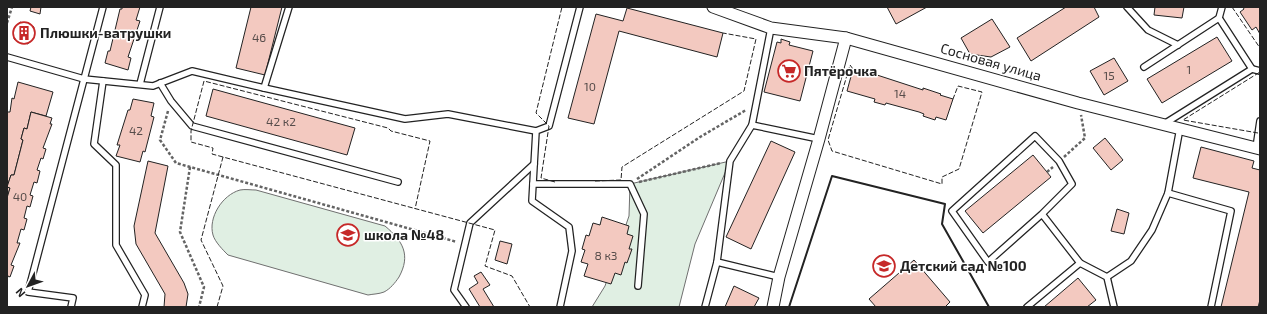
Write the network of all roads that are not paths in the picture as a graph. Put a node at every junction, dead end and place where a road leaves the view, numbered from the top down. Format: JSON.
{"nodes":[{"id":1,"x":103,"y":7,"type":"edge"},
{"id":2,"x":160,"y":7,"type":"edge"},
{"id":3,"x":289,"y":7,"type":"edge"},
{"id":4,"x":580,"y":7,"type":"edge"},
{"id":5,"x":715,"y":7,"type":"edge"},
{"id":6,"x":1127,"y":7,"type":"edge"},
{"id":7,"x":1222,"y":7,"type":"edge"},
{"id":8,"x":1219,"y":18,"type":"junction"},
{"id":9,"x":771,"y":28,"type":"junction"},
{"id":10,"x":846,"y":38,"type":"junction"},
{"id":11,"x":1178,"y":45,"type":"junction"},
{"id":12,"x":7,"y":57,"type":"edge"},
{"id":13,"x":1144,"y":67,"type":"dead end"},
{"id":14,"x":1252,"y":69,"type":"junction"},
{"id":15,"x":1260,"y":71,"type":"edge"},
{"id":16,"x":84,"y":80,"type":"junction"},
{"id":17,"x":103,"y":81,"type":"junction"},
{"id":18,"x":160,"y":83,"type":"junction"},
{"id":19,"x":140,"y":84,"type":"junction"},
{"id":20,"x":264,"y":88,"type":"junction"},
{"id":21,"x":1260,"y":121,"type":"edge"},
{"id":22,"x":1164,"y":124,"type":"junction"},
{"id":23,"x":752,"y":125,"type":"junction"},
{"id":24,"x":1180,"y":128,"type":"junction"},
{"id":25,"x":536,"y":131,"type":"junction"},
{"id":26,"x":819,"y":139,"type":"junction"},
{"id":27,"x":1258,"y":148,"type":"edge"},
{"id":28,"x":534,"y":164,"type":"junction"},
{"id":29,"x":398,"y":182,"type":"dead end"},
{"id":30,"x":533,"y":184,"type":"junction"},
{"id":31,"x":1168,"y":193,"type":"junction"},
{"id":32,"x":1042,"y":214,"type":"junction"},
{"id":33,"x":716,"y":262,"type":"junction"},
{"id":34,"x":1080,"y":263,"type":"junction"},
{"id":35,"x":779,"y":277,"type":"junction"},
{"id":36,"x":1107,"y":277,"type":"junction"},
{"id":37,"x":638,"y":286,"type":"dead end"},
{"id":38,"x":71,"y":307,"type":"edge"},
{"id":39,"x":142,"y":307,"type":"edge"},
{"id":40,"x":466,"y":307,"type":"edge"},
{"id":41,"x":560,"y":307,"type":"edge"},
{"id":42,"x":705,"y":307,"type":"edge"},
{"id":43,"x":773,"y":307,"type":"edge"},
{"id":44,"x":1027,"y":307,"type":"edge"},
{"id":45,"x":1114,"y":307,"type":"edge"},
{"id":46,"x":1211,"y":307,"type":"edge"}],
"edges":[{"from":1,"to":16,"type":"lane"},
{"from":2,"to":19,"type":"lane"},
{"from":3,"to":20,"type":"lane"},
{"from":4,"to":25,"type":"lane"},
{"from":5,"to":9,"type":"street","name":"Сосновая улица"},
{"from":6,"to":11,"type":"lane"},
{"from":7,"to":8,"type":"lane"},
{"from":8,"to":11,"type":"lane"},
{"from":8,"to":14,"type":"lane"},
{"from":9,"to":10,"type":"street","name":"Сосновая улица"},
{"from":9,"to":23,"type":"lane"},
{"from":10,"to":22,"type":"street","name":"Сосновая улица"},
{"from":10,"to":26,"type":"street"},
{"from":11,"to":13,"type":"lane"},
{"from":12,"to":16,"type":"lane"},
{"from":14,"to":15,"type":"lane"},
{"from":14,"to":22,"type":"lane"},
{"from":16,"to":17,"type":"lane"},
{"from":16,"to":38,"type":"lane"},
{"from":17,"to":19,"type":"lane"},
{"from":17,"to":39,"type":"lane"},
{"from":18,"to":19,"type":"lane"},
{"from":18,"to":20,"type":"lane"},
{"from":18,"to":29,"type":"lane"},
{"from":20,"to":25,"type":"lane"},
{"from":21,"to":27,"type":"lane"},
{"from":22,"to":24,"type":"street","name":"Сосновая улица"},
{"from":23,"to":26,"type":"lane"},
{"from":23,"to":33,"type":"lane"},
{"from":24,"to":27,"type":"street","name":"Сосновая улица"},
{"from":24,"to":31,"type":"lane"},
{"from":25,"to":28,"type":"lane"},
{"from":26,"to":35,"type":"street"},
{"from":28,"to":30,"type":"lane"},
{"from":28,"to":40,"type":"lane"},
{"from":30,"to":37,"type":"lane"},
{"from":30,"to":41,"type":"lane"},
{"from":31,"to":36,"type":"lane"},
{"from":31,"to":46,"type":"lane"},
{"from":32,"to":32,"type":"lane"},
{"from":32,"to":34,"type":"lane"},
{"from":33,"to":35,"type":"lane"},
{"from":33,"to":42,"type":"lane"},
{"from":34,"to":36,"type":"lane"},
{"from":34,"to":44,"type":"lane"},
{"from":35,"to":43,"type":"street"},
{"from":36,"to":45,"type":"lane"}]}
